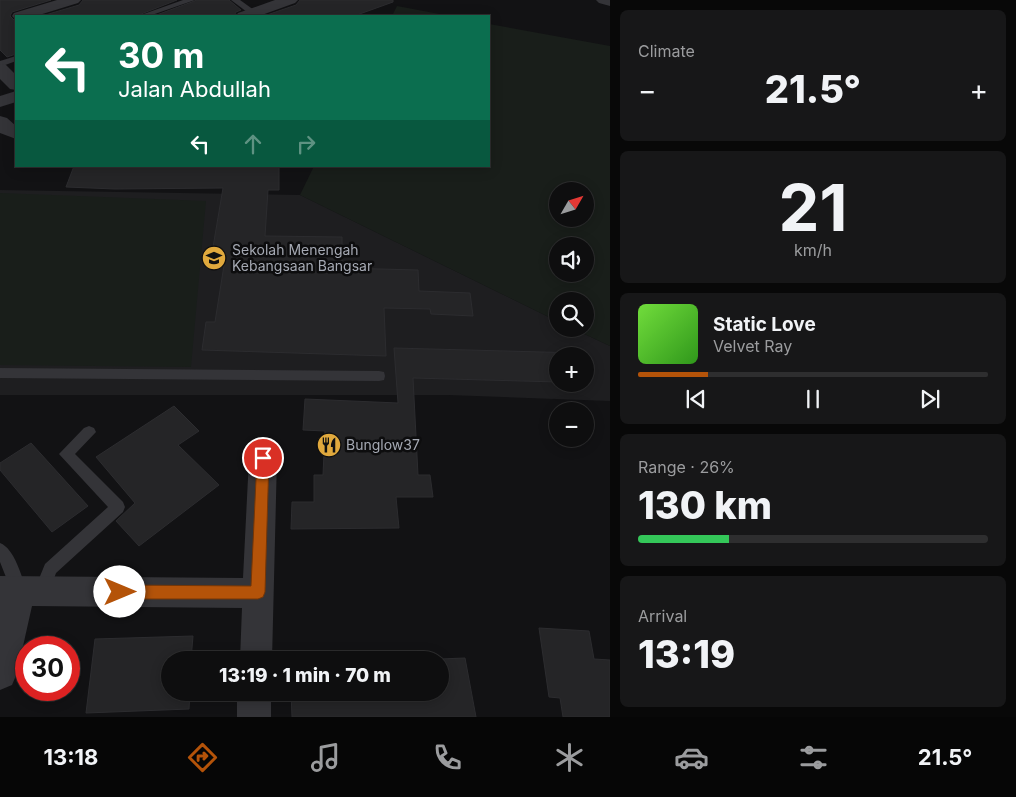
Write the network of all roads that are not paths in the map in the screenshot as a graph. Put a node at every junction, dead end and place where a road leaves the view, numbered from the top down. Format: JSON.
{"nodes":[{"id":1,"x":73,"y":0,"type":"edge"},
{"id":2,"x":191,"y":0,"type":"edge"},
{"id":3,"x":235,"y":0,"type":"edge"},
{"id":4,"x":290,"y":0,"type":"edge"},
{"id":5,"x":604,"y":0,"type":"edge"},
{"id":6,"x":610,"y":1,"type":"edge"},
{"id":7,"x":249,"y":14,"type":"edge"},
{"id":8,"x":25,"y":15,"type":"edge"},
{"id":9,"x":145,"y":15,"type":"edge"},
{"id":10,"x":15,"y":58,"type":"edge"},
{"id":11,"x":0,"y":64,"type":"edge"},
{"id":12,"x":0,"y":69,"type":"edge"},
{"id":13,"x":15,"y":84,"type":"edge"},
{"id":14,"x":15,"y":96,"type":"edge"},
{"id":15,"x":0,"y":102,"type":"edge"},
{"id":16,"x":0,"y":122,"type":"edge"},
{"id":17,"x":15,"y":133,"type":"edge"},
{"id":18,"x":0,"y":373,"type":"edge"},
{"id":19,"x":378,"y":376,"type":"dead end"},
{"id":20,"x":90,"y":432,"type":"dead end"},
{"id":21,"x":263,"y":458,"type":"dead end"},
{"id":22,"x":0,"y":550,"type":"edge"},
{"id":23,"x":20,"y":591,"type":"edge"},
{"id":24,"x":258,"y":592,"type":"junction"},
{"id":25,"x":256,"y":651,"type":"edge"},
{"id":26,"x":0,"y":673,"type":"edge"},
{"id":27,"x":254,"y":701,"type":"edge"},
{"id":28,"x":254,"y":717,"type":"edge"}],
"edges":[{"from":1,"to":8,"type":"street"},
{"from":2,"to":9,"type":"lane"},
{"from":3,"to":7,"type":"lane"},
{"from":4,"to":7,"type":"street"},
{"from":5,"to":6,"type":"street"},
{"from":10,"to":11,"type":"lane"},
{"from":12,"to":13,"type":"street"},
{"from":14,"to":15,"type":"street"},
{"from":16,"to":17,"type":"street"},
{"from":18,"to":19,"type":"lane"},
{"from":20,"to":23,"type":"lane"},
{"from":21,"to":24,"type":"street"},
{"from":22,"to":23,"type":"lane"},
{"from":23,"to":24,"type":"street"},
{"from":23,"to":26,"type":"street"},
{"from":24,"to":25,"type":"street"},
{"from":27,"to":28,"type":"street"}]}
